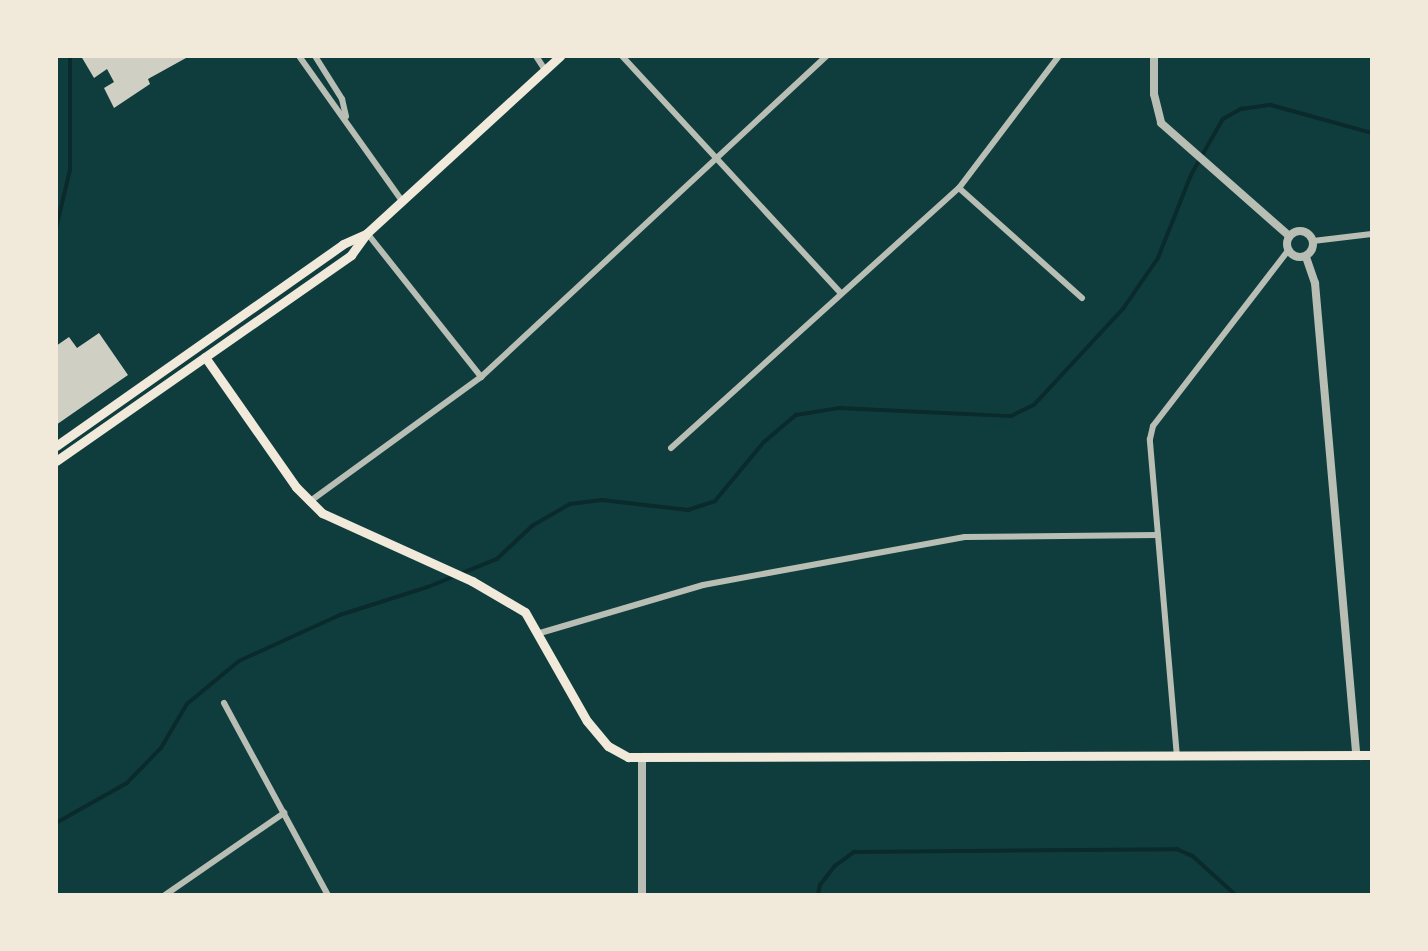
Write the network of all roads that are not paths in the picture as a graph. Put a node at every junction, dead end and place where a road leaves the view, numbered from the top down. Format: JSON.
{"nodes":[{"id":1,"x":299,"y":56,"type":"edge"},
{"id":2,"x":315,"y":56,"type":"edge"},
{"id":3,"x":536,"y":56,"type":"edge"},
{"id":4,"x":561,"y":56,"type":"edge"},
{"id":5,"x":622,"y":56,"type":"edge"},
{"id":6,"x":827,"y":56,"type":"edge"},
{"id":7,"x":1059,"y":56,"type":"edge"},
{"id":8,"x":1154,"y":56,"type":"edge"},
{"id":9,"x":545,"y":70,"type":"junction"},
{"id":10,"x":346,"y":117,"type":"junction"},
{"id":11,"x":719,"y":160,"type":"junction"},
{"id":12,"x":959,"y":188,"type":"junction"},
{"id":13,"x":402,"y":201,"type":"junction"},
{"id":14,"x":367,"y":233,"type":"junction"},
{"id":15,"x":1372,"y":234,"type":"edge"},
{"id":16,"x":1289,"y":236,"type":"junction"},
{"id":17,"x":1313,"y":242,"type":"junction"},
{"id":18,"x":1288,"y":251,"type":"junction"},
{"id":19,"x":1306,"y":257,"type":"junction"},
{"id":20,"x":841,"y":293,"type":"junction"},
{"id":21,"x":1082,"y":298,"type":"dead end"},
{"id":22,"x":241,"y":318,"type":"junction"},
{"id":23,"x":205,"y":357,"type":"junction"},
{"id":24,"x":481,"y":377,"type":"junction"},
{"id":25,"x":154,"y":380,"type":"junction"},
{"id":26,"x":56,"y":446,"type":"edge"},
{"id":27,"x":671,"y":448,"type":"dead end"},
{"id":28,"x":56,"y":461,"type":"edge"},
{"id":29,"x":309,"y":502,"type":"junction"},
{"id":30,"x":1158,"y":535,"type":"junction"},
{"id":31,"x":540,"y":633,"type":"junction"},
{"id":32,"x":224,"y":703,"type":"dead end"},
{"id":33,"x":1356,"y":755,"type":"junction"},
{"id":34,"x":1372,"y":755,"type":"edge"},
{"id":35,"x":1177,"y":757,"type":"junction"},
{"id":36,"x":642,"y":760,"type":"junction"},
{"id":37,"x":284,"y":813,"type":"junction"},
{"id":38,"x":165,"y":895,"type":"edge"},
{"id":39,"x":328,"y":895,"type":"edge"},
{"id":40,"x":642,"y":895,"type":"edge"}],
"edges":[{"from":1,"to":10,"type":"street"},
{"from":2,"to":10,"type":"street"},
{"from":3,"to":9,"type":"street"},
{"from":4,"to":9,"type":"main road"},
{"from":5,"to":11,"type":"street"},
{"from":6,"to":11,"type":"street"},
{"from":7,"to":12,"type":"street"},
{"from":8,"to":16,"type":"street"},
{"from":9,"to":13,"type":"main road"},
{"from":10,"to":13,"type":"street"},
{"from":11,"to":20,"type":"street"},
{"from":11,"to":24,"type":"street"},
{"from":12,"to":20,"type":"street"},
{"from":12,"to":21,"type":"street"},
{"from":13,"to":14,"type":"main road"},
{"from":14,"to":22,"type":"main road"},
{"from":14,"to":23,"type":"main road"},
{"from":14,"to":24,"type":"street"},
{"from":15,"to":17,"type":"street"},
{"from":16,"to":17,"type":"street"},
{"from":16,"to":18,"type":"street"},
{"from":17,"to":19,"type":"street"},
{"from":18,"to":19,"type":"street"},
{"from":18,"to":30,"type":"street"},
{"from":19,"to":33,"type":"street"},
{"from":20,"to":27,"type":"street"},
{"from":22,"to":23,"type":"main road"},
{"from":22,"to":25,"type":"main road"},
{"from":23,"to":25,"type":"main road"},
{"from":23,"to":28,"type":"main road"},
{"from":23,"to":29,"type":"main road"},
{"from":24,"to":29,"type":"street"},
{"from":25,"to":26,"type":"main road"},
{"from":29,"to":31,"type":"main road"},
{"from":30,"to":31,"type":"street"},
{"from":30,"to":35,"type":"street"},
{"from":31,"to":36,"type":"main road"},
{"from":32,"to":37,"type":"street"},
{"from":33,"to":34,"type":"main road"},
{"from":33,"to":35,"type":"main road"},
{"from":35,"to":36,"type":"main road"},
{"from":36,"to":40,"type":"street"},
{"from":37,"to":38,"type":"street"},
{"from":37,"to":39,"type":"street"}]}
